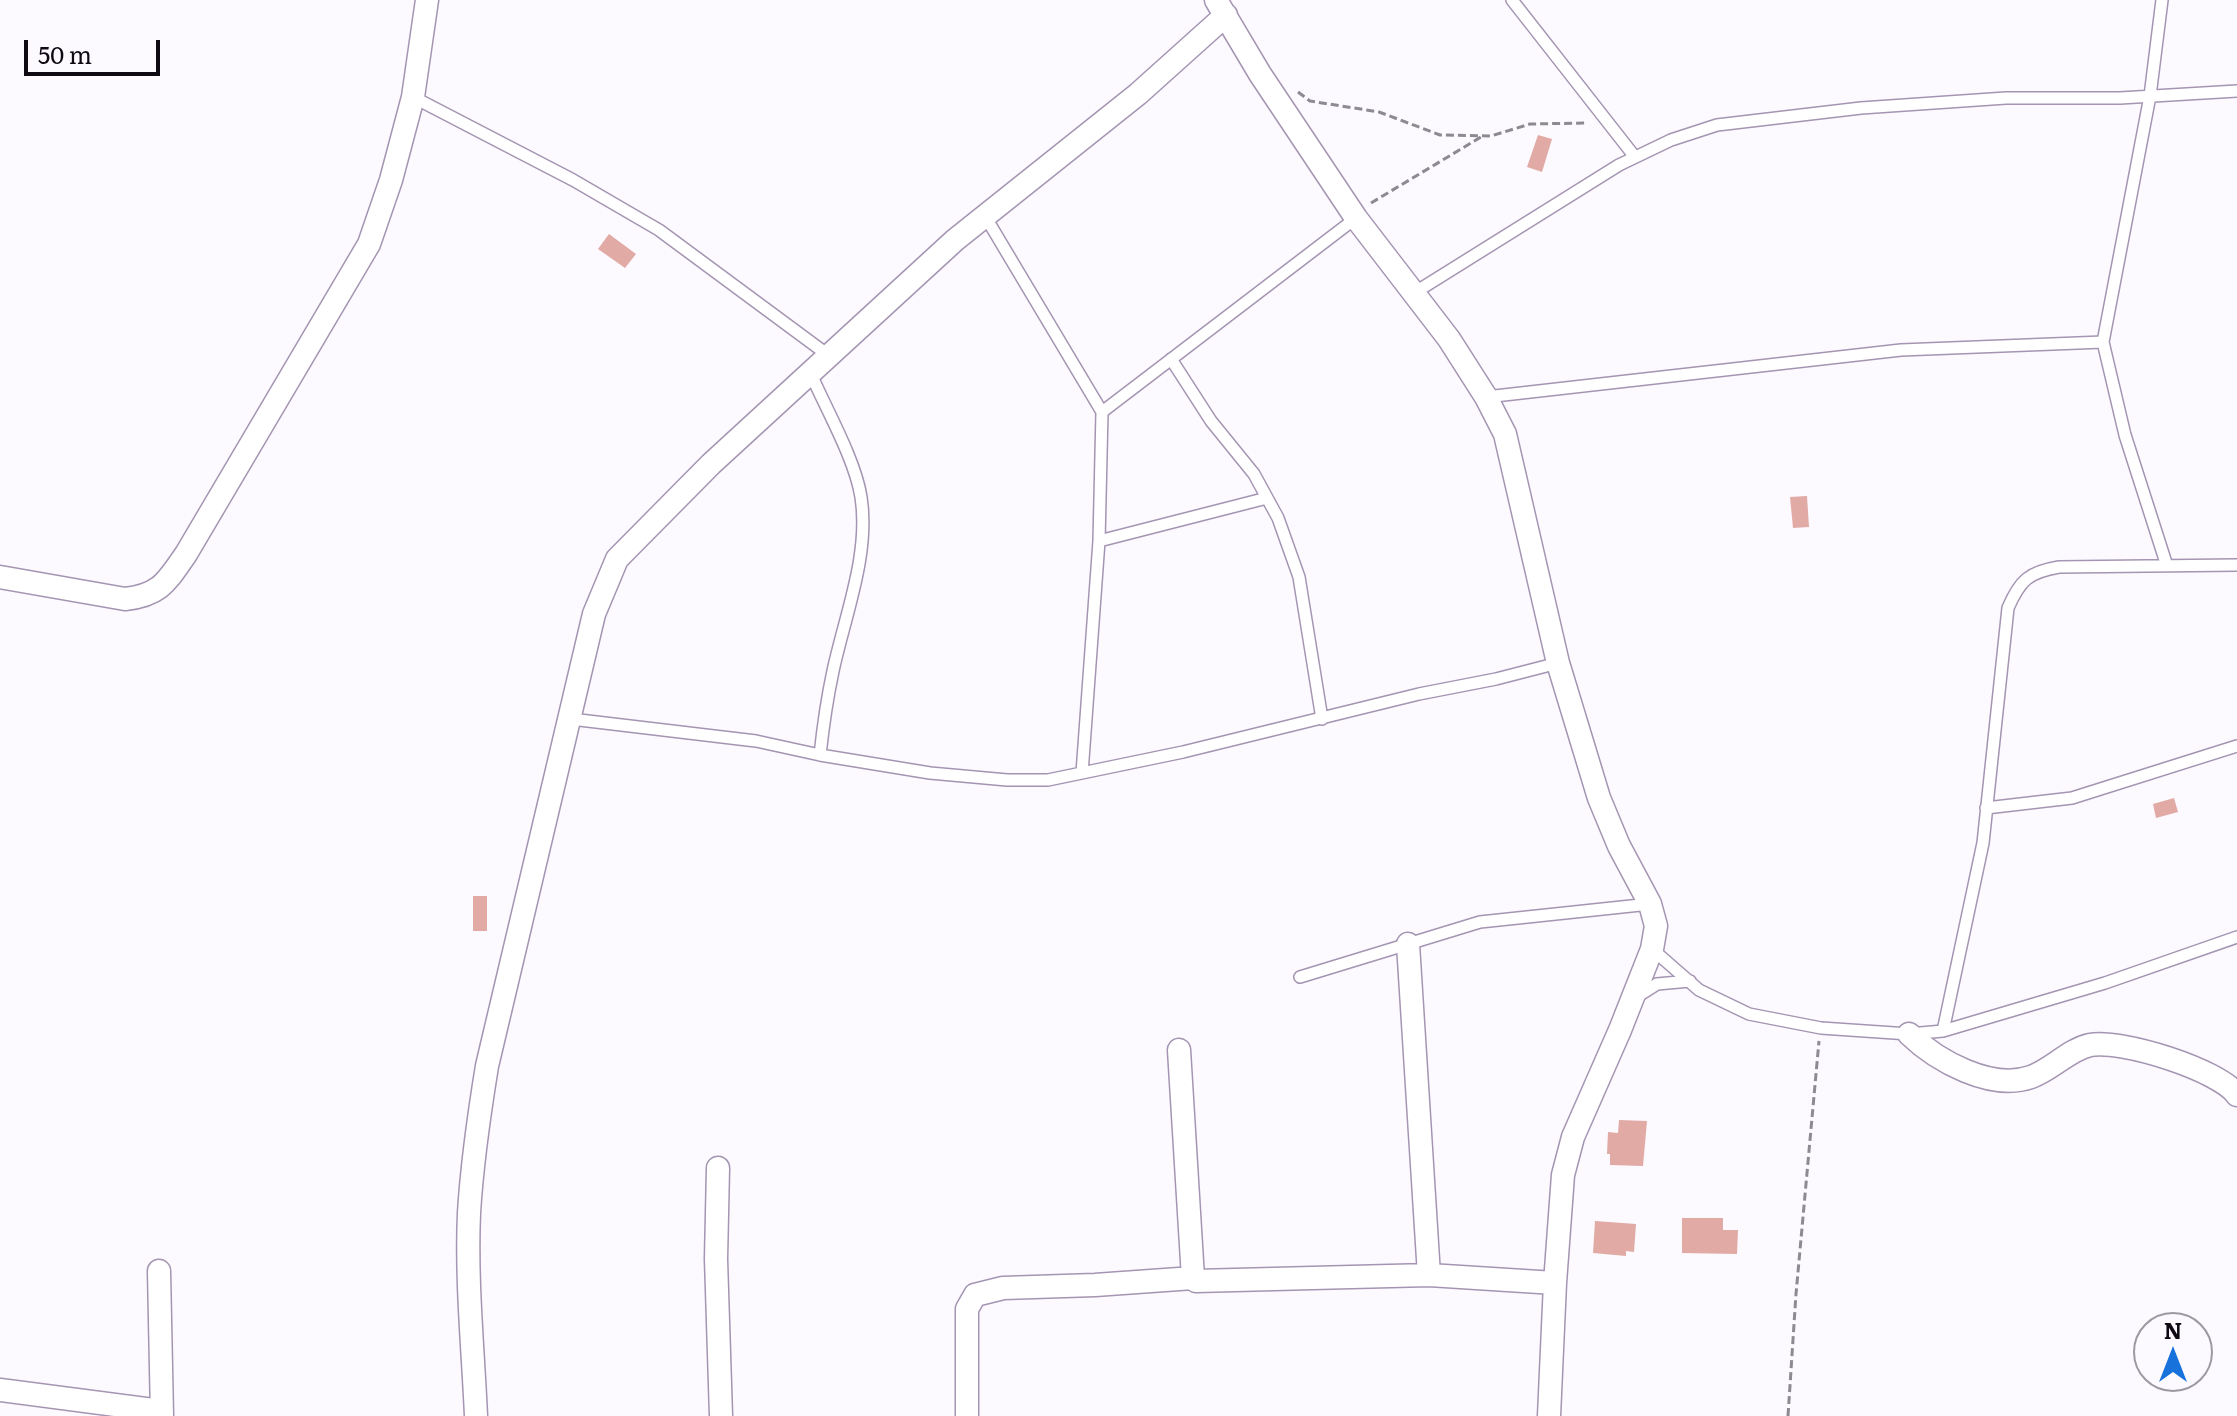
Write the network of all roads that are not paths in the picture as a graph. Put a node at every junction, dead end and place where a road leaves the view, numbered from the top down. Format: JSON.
{"nodes":[{"id":1,"x":427,"y":0,"type":"edge"},
{"id":2,"x":1512,"y":0,"type":"edge"},
{"id":3,"x":2162,"y":0,"type":"edge"},
{"id":4,"x":1221,"y":8,"type":"edge"},
{"id":5,"x":2237,"y":91,"type":"edge"},
{"id":6,"x":2150,"y":96,"type":"junction"},
{"id":7,"x":413,"y":97,"type":"junction"},
{"id":8,"x":1635,"y":157,"type":"junction"},
{"id":9,"x":1355,"y":215,"type":"junction"},
{"id":10,"x":985,"y":216,"type":"junction"},
{"id":11,"x":1414,"y":293,"type":"junction"},
{"id":12,"x":2103,"y":342,"type":"junction"},
{"id":13,"x":828,"y":355,"type":"junction"},
{"id":14,"x":1171,"y":359,"type":"junction"},
{"id":15,"x":809,"y":372,"type":"junction"},
{"id":16,"x":1486,"y":397,"type":"junction"},
{"id":17,"x":1102,"y":412,"type":"junction"},
{"id":18,"x":1267,"y":498,"type":"junction"},
{"id":19,"x":1099,"y":541,"type":"junction"},
{"id":20,"x":2237,"y":565,"type":"edge"},
{"id":21,"x":2167,"y":566,"type":"junction"},
{"id":22,"x":0,"y":577,"type":"edge"},
{"id":23,"x":1558,"y":663,"type":"junction"},
{"id":24,"x":571,"y":719,"type":"junction"},
{"id":25,"x":1322,"y":719,"type":"junction"},
{"id":26,"x":2237,"y":746,"type":"edge"},
{"id":27,"x":820,"y":755,"type":"junction"},
{"id":28,"x":1082,"y":773,"type":"junction"},
{"id":29,"x":1986,"y":808,"type":"junction"},
{"id":30,"x":1650,"y":904,"type":"junction"},
{"id":31,"x":2237,"y":937,"type":"edge"},
{"id":32,"x":1408,"y":944,"type":"junction"},
{"id":33,"x":1652,"y":949,"type":"junction"},
{"id":34,"x":1300,"y":977,"type":"dead end"},
{"id":35,"x":1690,"y":981,"type":"junction"},
{"id":36,"x":1631,"y":1001,"type":"junction"},
{"id":37,"x":1943,"y":1031,"type":"junction"},
{"id":38,"x":1909,"y":1034,"type":"junction"},
{"id":39,"x":1179,"y":1050,"type":"dead end"},
{"id":40,"x":2237,"y":1095,"type":"edge"},
{"id":41,"x":718,"y":1168,"type":"dead end"},
{"id":42,"x":159,"y":1271,"type":"dead end"},
{"id":43,"x":1429,"y":1275,"type":"junction"},
{"id":44,"x":1193,"y":1278,"type":"junction"},
{"id":45,"x":1555,"y":1283,"type":"junction"},
{"id":46,"x":0,"y":1390,"type":"edge"},
{"id":47,"x":162,"y":1414,"type":"edge"},
{"id":48,"x":476,"y":1416,"type":"edge"},
{"id":49,"x":721,"y":1416,"type":"edge"},
{"id":50,"x":967,"y":1416,"type":"edge"},
{"id":51,"x":1549,"y":1416,"type":"edge"}],
"edges":[{"from":1,"to":7,"type":"street"},
{"from":2,"to":8,"type":"lane"},
{"from":3,"to":6,"type":"lane"},
{"from":4,"to":9,"type":"street"},
{"from":4,"to":10,"type":"street"},
{"from":5,"to":6,"type":"lane"},
{"from":6,"to":8,"type":"lane"},
{"from":6,"to":12,"type":"lane"},
{"from":7,"to":13,"type":"lane"},
{"from":7,"to":22,"type":"street"},
{"from":8,"to":11,"type":"lane"},
{"from":9,"to":11,"type":"street"},
{"from":9,"to":14,"type":"lane"},
{"from":10,"to":13,"type":"street"},
{"from":10,"to":17,"type":"lane"},
{"from":11,"to":16,"type":"street"},
{"from":12,"to":16,"type":"lane"},
{"from":12,"to":21,"type":"lane"},
{"from":13,"to":15,"type":"street"},
{"from":14,"to":17,"type":"lane"},
{"from":14,"to":18,"type":"lane"},
{"from":15,"to":24,"type":"street"},
{"from":15,"to":27,"type":"lane"},
{"from":16,"to":23,"type":"street"},
{"from":17,"to":19,"type":"lane"},
{"from":18,"to":19,"type":"lane"},
{"from":18,"to":25,"type":"lane"},
{"from":19,"to":28,"type":"lane"},
{"from":20,"to":21,"type":"lane"},
{"from":21,"to":29,"type":"lane"},
{"from":23,"to":25,"type":"lane"},
{"from":23,"to":30,"type":"street"},
{"from":24,"to":27,"type":"lane"},
{"from":24,"to":48,"type":"street"},
{"from":25,"to":28,"type":"lane"},
{"from":26,"to":29,"type":"lane"},
{"from":27,"to":28,"type":"lane"},
{"from":29,"to":37,"type":"lane"},
{"from":30,"to":32,"type":"lane"},
{"from":30,"to":33,"type":"street"},
{"from":31,"to":37,"type":"lane"},
{"from":32,"to":34,"type":"lane"},
{"from":32,"to":43,"type":"street"},
{"from":33,"to":35,"type":"lane"},
{"from":33,"to":36,"type":"street"},
{"from":35,"to":36,"type":"lane"},
{"from":35,"to":38,"type":"lane"},
{"from":36,"to":45,"type":"street"},
{"from":37,"to":38,"type":"lane"},
{"from":38,"to":40,"type":"street"},
{"from":39,"to":44,"type":"street"},
{"from":41,"to":49,"type":"street"},
{"from":42,"to":47,"type":"street"},
{"from":43,"to":44,"type":"street"},
{"from":43,"to":45,"type":"street"},
{"from":44,"to":50,"type":"street"},
{"from":45,"to":51,"type":"street"},
{"from":46,"to":47,"type":"street"}]}
